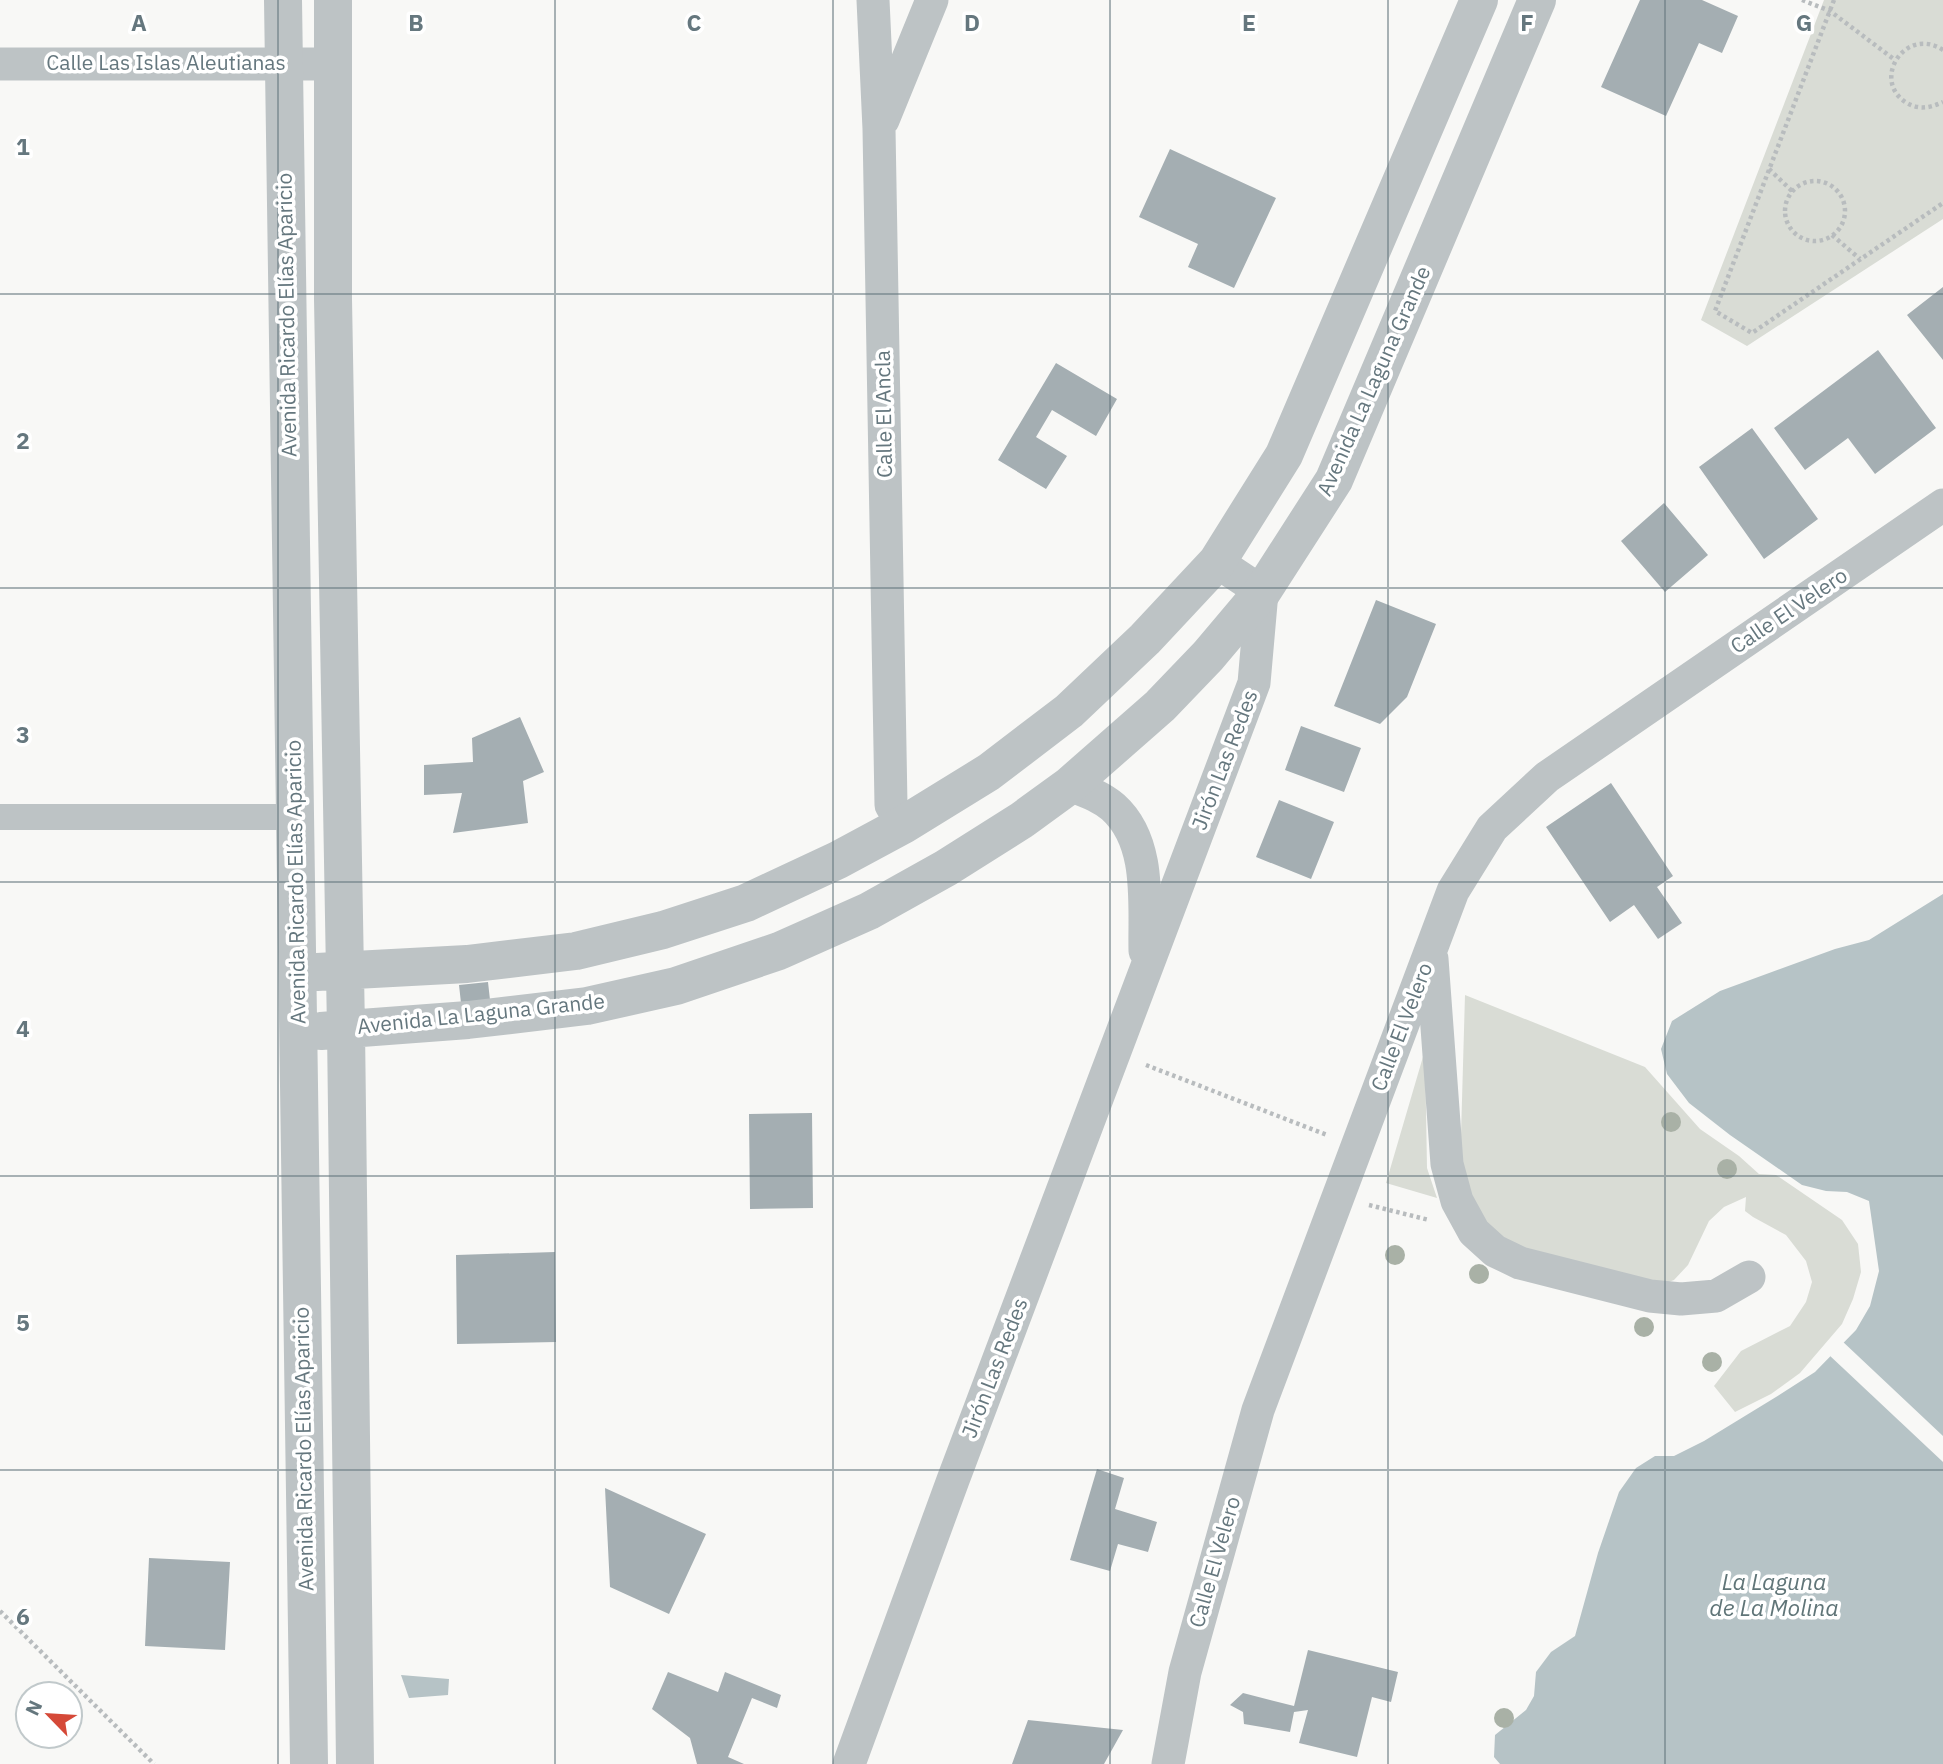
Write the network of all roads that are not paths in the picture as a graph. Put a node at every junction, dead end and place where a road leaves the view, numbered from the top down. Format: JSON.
{"nodes":[{"id":1,"x":282,"y":0,"type":"edge"},
{"id":2,"x":333,"y":0,"type":"edge"},
{"id":3,"x":873,"y":0,"type":"edge"},
{"id":4,"x":932,"y":0,"type":"edge"},
{"id":5,"x":1479,"y":0,"type":"edge"},
{"id":6,"x":1537,"y":0,"type":"edge"},
{"id":7,"x":283,"y":63,"type":"junction"},
{"id":8,"x":0,"y":64,"type":"edge"},
{"id":9,"x":332,"y":64,"type":"junction"},
{"id":10,"x":879,"y":129,"type":"junction"},
{"id":11,"x":1943,"y":505,"type":"edge"},
{"id":12,"x":1217,"y":562,"type":"junction"},
{"id":13,"x":1262,"y":592,"type":"junction"},
{"id":14,"x":989,"y":772,"type":"junction"},
{"id":15,"x":1070,"y":785,"type":"junction"},
{"id":16,"x":0,"y":817,"type":"edge"},
{"id":17,"x":294,"y":817,"type":"junction"},
{"id":18,"x":1023,"y":820,"type":"junction"},
{"id":19,"x":903,"y":825,"type":"junction"},
{"id":20,"x":838,"y":860,"type":"junction"},
{"id":21,"x":869,"y":911,"type":"junction"},
{"id":22,"x":1432,"y":949,"type":"junction"},
{"id":23,"x":344,"y":970,"type":"junction"},
{"id":24,"x":1145,"y":972,"type":"junction"},
{"id":25,"x":298,"y":973,"type":"junction"},
{"id":26,"x":346,"y":1029,"type":"junction"},
{"id":27,"x":298,"y":1032,"type":"junction"},
{"id":28,"x":1749,"y":1278,"type":"dead end"},
{"id":29,"x":309,"y":1764,"type":"edge"},
{"id":30,"x":355,"y":1764,"type":"edge"},
{"id":31,"x":849,"y":1764,"type":"edge"},
{"id":32,"x":1168,"y":1764,"type":"edge"}],
"edges":[{"from":1,"to":7,"type":"street","name":"Avenida Ricardo Elías Aparicio"},
{"from":2,"to":9,"type":"street"},
{"from":3,"to":10,"type":"street","name":"Calle El Ancla"},
{"from":4,"to":10,"type":"street"},
{"from":5,"to":12,"type":"street"},
{"from":6,"to":13,"type":"street","name":"Avenida La Laguna Grande"},
{"from":7,"to":8,"type":"street","name":"Calle Las Islas Aleutianas"},
{"from":7,"to":9,"type":"street","name":"Calle Las Islas Aleutianas"},
{"from":7,"to":17,"type":"street","name":"Avenida Ricardo Elías Aparicio"},
{"from":9,"to":23,"type":"street"},
{"from":10,"to":19,"type":"street","name":"Calle El Ancla"},
{"from":11,"to":22,"type":"street","name":"Calle El Velero"},
{"from":12,"to":13,"type":"street"},
{"from":12,"to":14,"type":"street"},
{"from":13,"to":15,"type":"street","name":"Avenida La Laguna Grande"},
{"from":13,"to":24,"type":"street","name":"Jirón Las Redes"},
{"from":14,"to":18,"type":"street"},
{"from":14,"to":19,"type":"street"},
{"from":15,"to":18,"type":"street","name":"Avenida La Laguna Grande"},
{"from":15,"to":24,"type":"street","name":"Jirón Las Redes"},
{"from":16,"to":17,"type":"street"},
{"from":17,"to":25,"type":"street","name":"Avenida Ricardo Elías Aparicio"},
{"from":18,"to":21,"type":"street","name":"Avenida La Laguna Grande"},
{"from":19,"to":20,"type":"street"},
{"from":20,"to":21,"type":"street"},
{"from":20,"to":23,"type":"street"},
{"from":21,"to":26,"type":"street","name":"Avenida La Laguna Grande"},
{"from":22,"to":28,"type":"street"},
{"from":22,"to":32,"type":"street","name":"Calle El Velero"},
{"from":23,"to":25,"type":"street"},
{"from":23,"to":26,"type":"street"},
{"from":24,"to":31,"type":"street","name":"Jirón Las Redes"},
{"from":25,"to":27,"type":"street","name":"Avenida Ricardo Elías Aparicio"},
{"from":26,"to":27,"type":"street","name":"Avenida La Laguna Grande"},
{"from":26,"to":30,"type":"street"},
{"from":27,"to":29,"type":"street","name":"Avenida Ricardo Elías Aparicio"}]}
